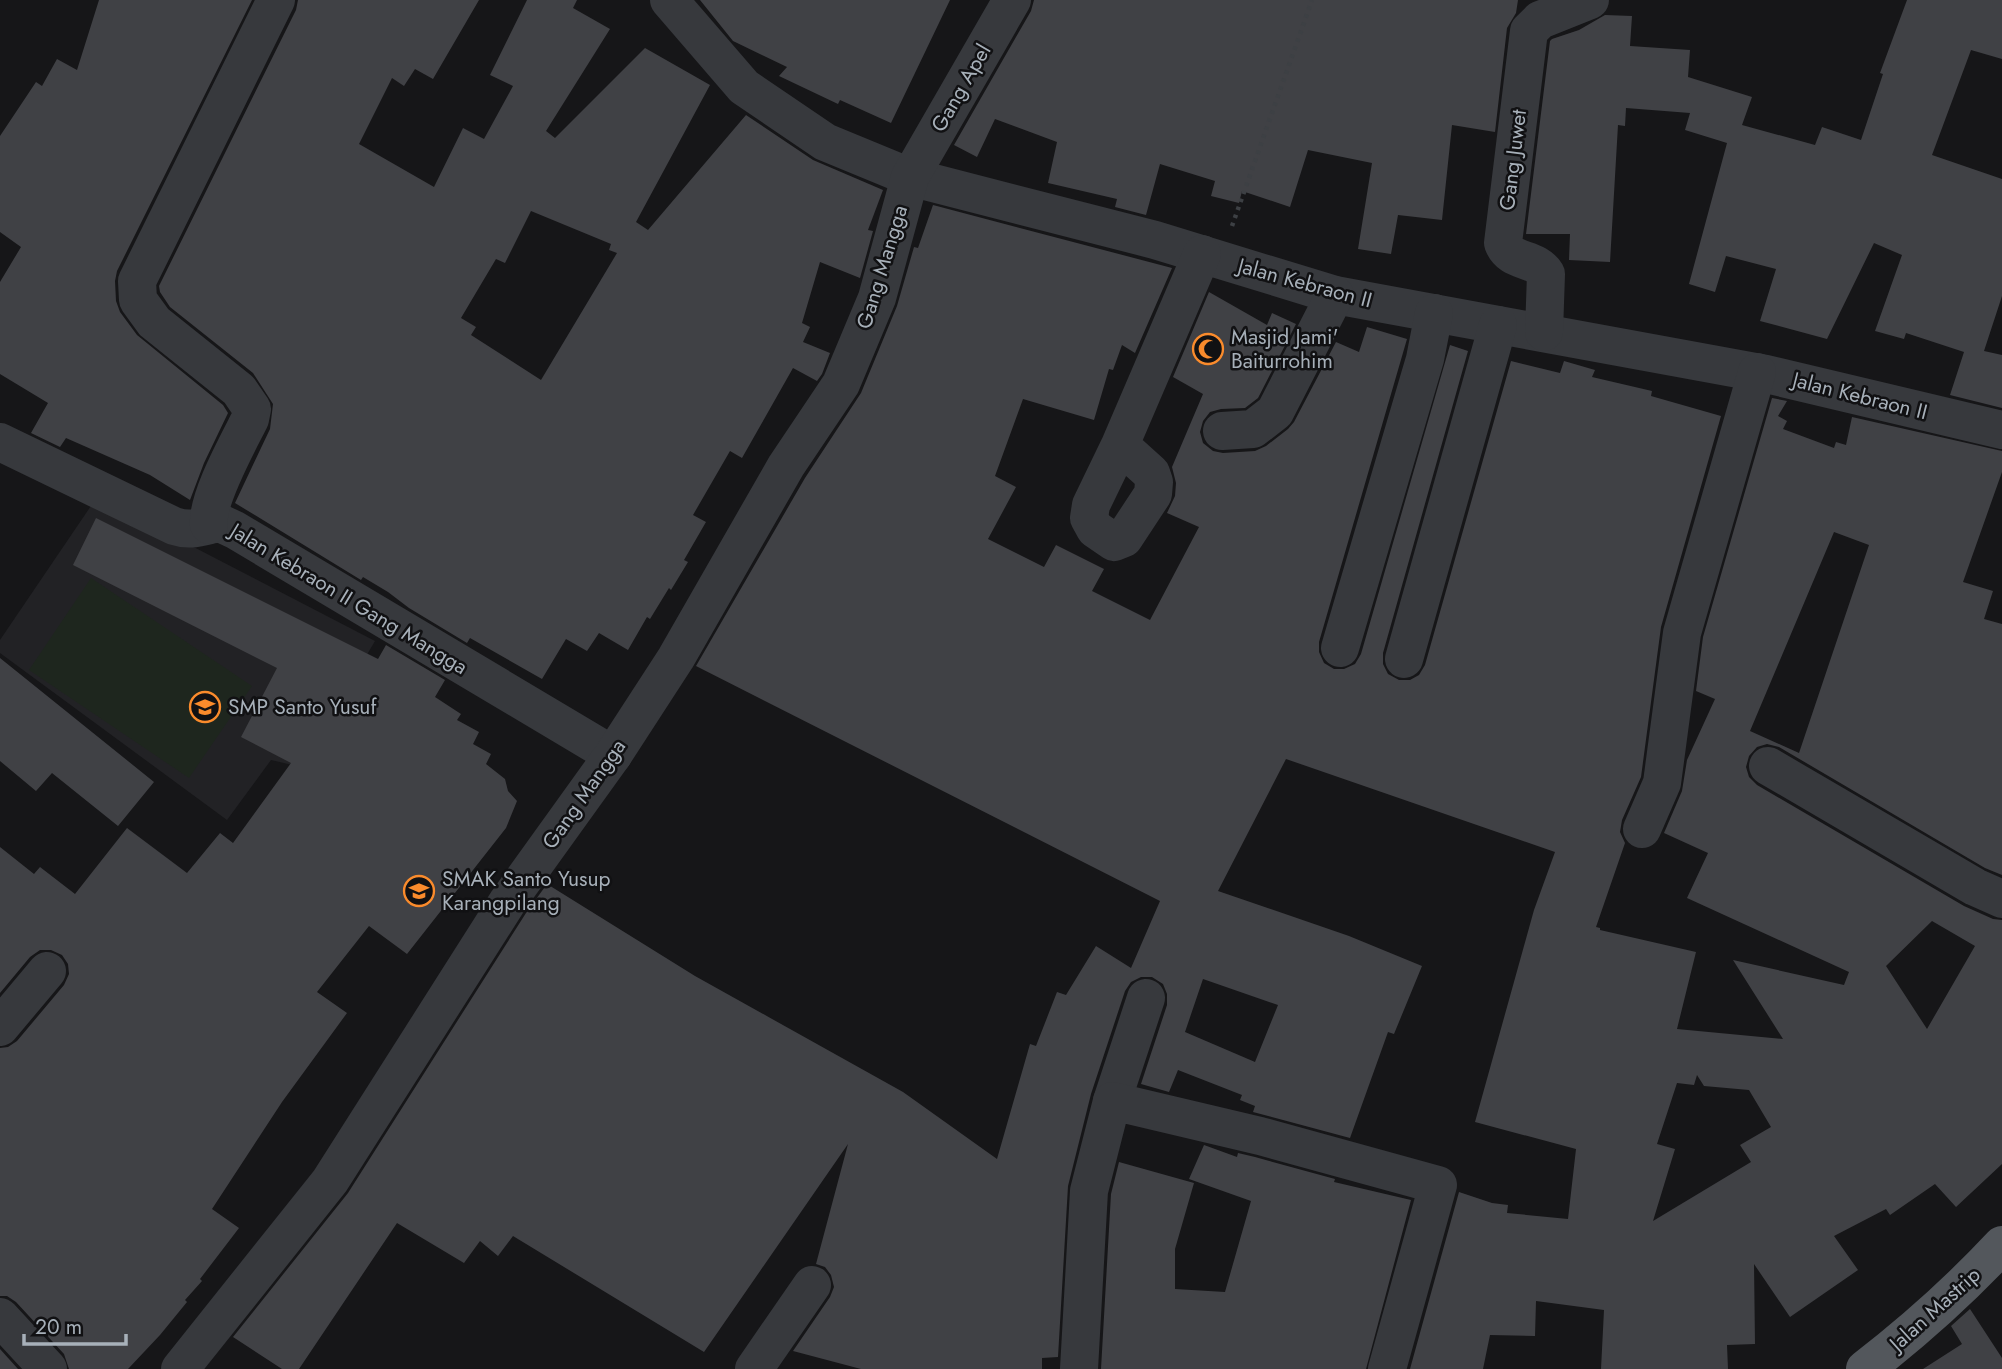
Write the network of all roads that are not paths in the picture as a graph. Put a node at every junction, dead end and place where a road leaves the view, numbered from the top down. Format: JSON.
{"nodes":[{"id":1,"x":276,"y":0,"type":"edge"},
{"id":2,"x":669,"y":0,"type":"edge"},
{"id":3,"x":1012,"y":0,"type":"edge"},
{"id":4,"x":1590,"y":0,"type":"edge"},
{"id":5,"x":909,"y":177,"type":"junction"},
{"id":6,"x":1211,"y":257,"type":"junction"},
{"id":7,"x":1335,"y":295,"type":"junction"},
{"id":8,"x":1434,"y":313,"type":"junction"},
{"id":9,"x":1498,"y":324,"type":"junction"},
{"id":10,"x":1544,"y":332,"type":"junction"},
{"id":11,"x":1757,"y":372,"type":"junction"},
{"id":12,"x":2002,"y":430,"type":"edge"},
{"id":13,"x":1222,"y":431,"type":"dead end"},
{"id":14,"x":0,"y":442,"type":"edge"},
{"id":15,"x":1120,"y":445,"type":"dead end"},
{"id":16,"x":209,"y":525,"type":"junction"},
{"id":17,"x":1340,"y":648,"type":"dead end"},
{"id":18,"x":1404,"y":659,"type":"dead end"},
{"id":19,"x":613,"y":755,"type":"junction"},
{"id":20,"x":1769,"y":766,"type":"dead end"},
{"id":21,"x":1642,"y":829,"type":"dead end"},
{"id":22,"x":2002,"y":899,"type":"edge"},
{"id":23,"x":47,"y":971,"type":"dead end"},
{"id":24,"x":1146,"y":998,"type":"dead end"},
{"id":25,"x":0,"y":1027,"type":"edge"},
{"id":26,"x":1112,"y":1101,"type":"junction"},
{"id":27,"x":2002,"y":1245,"type":"edge"},
{"id":28,"x":813,"y":1285,"type":"dead end"},
{"id":29,"x":0,"y":1317,"type":"edge"},
{"id":30,"x":48,"y":1369,"type":"edge"},
{"id":31,"x":180,"y":1369,"type":"edge"},
{"id":32,"x":754,"y":1369,"type":"edge"},
{"id":33,"x":1079,"y":1369,"type":"edge"},
{"id":34,"x":1387,"y":1369,"type":"edge"},
{"id":35,"x":1865,"y":1369,"type":"edge"}],
"edges":[{"from":1,"to":16,"type":"street"},
{"from":2,"to":5,"type":"street","name":"Jalan Kebraon II"},
{"from":3,"to":5,"type":"street","name":"Gang Apel"},
{"from":4,"to":10,"type":"street","name":"Gang Juwet"},
{"from":5,"to":6,"type":"street","name":"Jalan Kebraon II"},
{"from":5,"to":19,"type":"street","name":"Gang Mangga"},
{"from":6,"to":7,"type":"street","name":"Jalan Kebraon II"},
{"from":6,"to":15,"type":"street"},
{"from":7,"to":8,"type":"street","name":"Jalan Kebraon II"},
{"from":7,"to":13,"type":"street"},
{"from":8,"to":9,"type":"street","name":"Jalan Kebraon II"},
{"from":8,"to":17,"type":"street"},
{"from":9,"to":10,"type":"street","name":"Jalan Kebraon II"},
{"from":9,"to":18,"type":"street"},
{"from":10,"to":11,"type":"street","name":"Jalan Kebraon II"},
{"from":11,"to":12,"type":"street","name":"Jalan Kebraon II"},
{"from":11,"to":21,"type":"street"},
{"from":14,"to":16,"type":"street","name":"Jalan Kebraon II Gang Mangga"},
{"from":16,"to":19,"type":"street","name":"Jalan Kebraon II Gang Mangga"},
{"from":19,"to":31,"type":"street","name":"Gang Mangga"},
{"from":20,"to":22,"type":"street"},
{"from":23,"to":25,"type":"street"},
{"from":24,"to":26,"type":"street"},
{"from":26,"to":33,"type":"street"},
{"from":26,"to":34,"type":"street"},
{"from":27,"to":35,"type":"main road","name":"Jalan Mastrip"},
{"from":28,"to":32,"type":"street"},
{"from":29,"to":30,"type":"street"}]}
